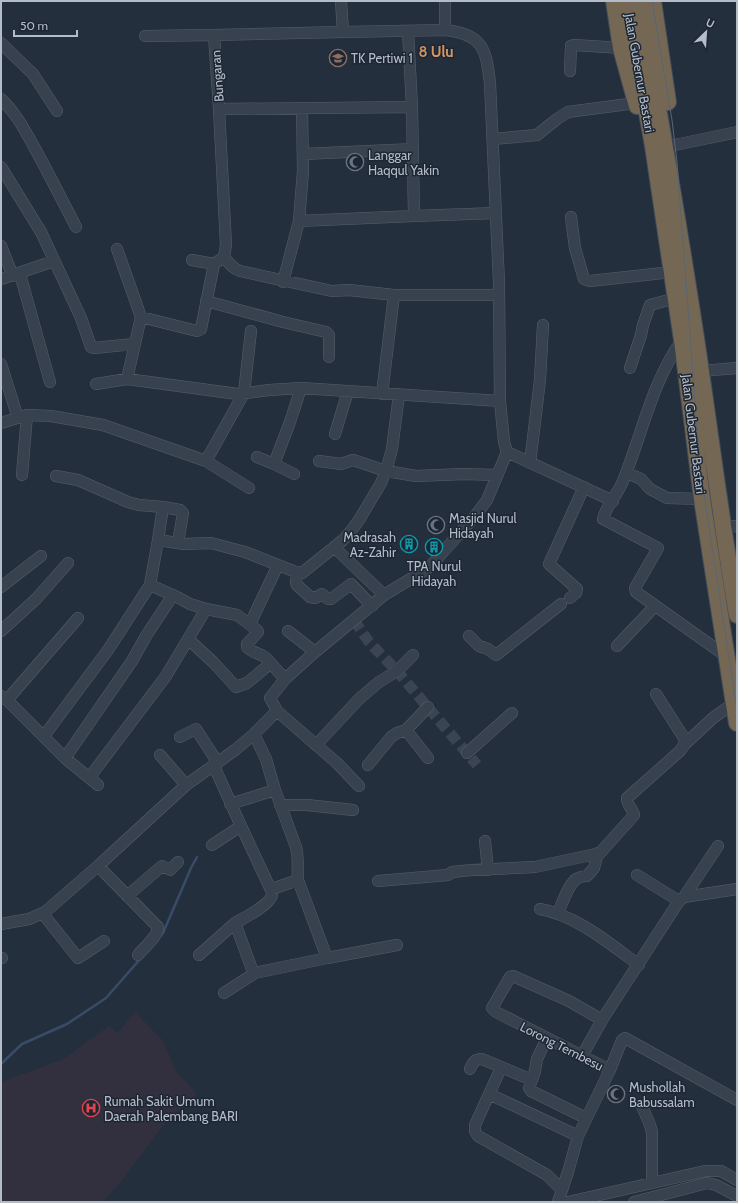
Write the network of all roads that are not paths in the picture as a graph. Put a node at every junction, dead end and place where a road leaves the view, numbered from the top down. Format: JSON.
{"nodes":[{"id":1,"x":341,"y":1,"type":"edge"},
{"id":2,"x":445,"y":1,"type":"edge"},
{"id":3,"x":614,"y":1,"type":"edge"},
{"id":4,"x":628,"y":1,"type":"edge"},
{"id":5,"x":639,"y":1,"type":"edge"},
{"id":6,"x":652,"y":1,"type":"edge"},
{"id":7,"x":445,"y":30,"type":"junction"},
{"id":8,"x":408,"y":31,"type":"junction"},
{"id":9,"x":343,"y":32,"type":"junction"},
{"id":10,"x":214,"y":35,"type":"junction"},
{"id":11,"x":145,"y":36,"type":"dead end"},
{"id":12,"x":1,"y":44,"type":"edge"},
{"id":13,"x":621,"y":48,"type":"junction"},
{"id":14,"x":570,"y":71,"type":"dead end"},
{"id":15,"x":1,"y":99,"type":"edge"},
{"id":16,"x":636,"y":103,"type":"junction"},
{"id":17,"x":302,"y":108,"type":"junction"},
{"id":18,"x":412,"y":108,"type":"junction"},
{"id":19,"x":219,"y":109,"type":"junction"},
{"id":20,"x":57,"y":111,"type":"dead end"},
{"id":21,"x":737,"y":132,"type":"edge"},
{"id":22,"x":493,"y":139,"type":"junction"},
{"id":23,"x":660,"y":143,"type":"junction"},
{"id":24,"x":413,"y":150,"type":"junction"},
{"id":25,"x":303,"y":154,"type":"junction"},
{"id":26,"x":1,"y":167,"type":"edge"},
{"id":27,"x":496,"y":213,"type":"junction"},
{"id":28,"x":414,"y":216,"type":"junction"},
{"id":29,"x":571,"y":217,"type":"dead end"},
{"id":30,"x":299,"y":222,"type":"junction"},
{"id":31,"x":76,"y":228,"type":"dead end"},
{"id":32,"x":1,"y":246,"type":"edge"},
{"id":33,"x":117,"y":249,"type":"dead end"},
{"id":34,"x":224,"y":257,"type":"junction"},
{"id":35,"x":192,"y":260,"type":"dead end"},
{"id":36,"x":54,"y":261,"type":"junction"},
{"id":37,"x":214,"y":264,"type":"junction"},
{"id":38,"x":672,"y":272,"type":"junction"},
{"id":39,"x":16,"y":275,"type":"junction"},
{"id":40,"x":1,"y":279,"type":"edge"},
{"id":41,"x":283,"y":282,"type":"junction"},
{"id":42,"x":499,"y":295,"type":"junction"},
{"id":43,"x":394,"y":296,"type":"junction"},
{"id":44,"x":676,"y":298,"type":"junction"},
{"id":45,"x":206,"y":301,"type":"junction"},
{"id":46,"x":141,"y":317,"type":"junction"},
{"id":47,"x":543,"y":325,"type":"dead end"},
{"id":48,"x":251,"y":331,"type":"dead end"},
{"id":49,"x":682,"y":340,"type":"junction"},
{"id":50,"x":134,"y":344,"type":"junction"},
{"id":51,"x":329,"y":357,"type":"dead end"},
{"id":52,"x":1,"y":364,"type":"edge"},
{"id":53,"x":630,"y":368,"type":"dead end"},
{"id":54,"x":737,"y":368,"type":"edge"},
{"id":55,"x":701,"y":371,"type":"junction"},
{"id":56,"x":126,"y":379,"type":"junction"},
{"id":57,"x":50,"y":382,"type":"dead end"},
{"id":58,"x":96,"y":384,"type":"dead end"},
{"id":59,"x":301,"y":388,"type":"junction"},
{"id":60,"x":348,"y":391,"type":"junction"},
{"id":61,"x":244,"y":393,"type":"junction"},
{"id":62,"x":382,"y":394,"type":"junction"},
{"id":63,"x":399,"y":395,"type":"junction"},
{"id":64,"x":500,"y":401,"type":"junction"},
{"id":65,"x":22,"y":416,"type":"junction"},
{"id":66,"x":1,"y":423,"type":"edge"},
{"id":67,"x":336,"y":434,"type":"dead end"},
{"id":68,"x":507,"y":452,"type":"junction"},
{"id":69,"x":257,"y":457,"type":"dead end"},
{"id":70,"x":206,"y":461,"type":"junction"},
{"id":71,"x":319,"y":461,"type":"dead end"},
{"id":72,"x":530,"y":463,"type":"junction"},
{"id":73,"x":274,"y":464,"type":"junction"},
{"id":74,"x":386,"y":471,"type":"junction"},
{"id":75,"x":626,"y":473,"type":"junction"},
{"id":76,"x":294,"y":474,"type":"dead end"},
{"id":77,"x":22,"y":475,"type":"dead end"},
{"id":78,"x":497,"y":475,"type":"junction"},
{"id":79,"x":56,"y":476,"type":"dead end"},
{"id":80,"x":584,"y":487,"type":"junction"},
{"id":81,"x":249,"y":488,"type":"dead end"},
{"id":82,"x":702,"y":498,"type":"junction"},
{"id":83,"x":613,"y":501,"type":"junction"},
{"id":84,"x":163,"y":507,"type":"junction"},
{"id":85,"x":730,"y":526,"type":"edge"},
{"id":86,"x":158,"y":540,"type":"junction"},
{"id":87,"x":178,"y":543,"type":"junction"},
{"id":88,"x":334,"y":547,"type":"junction"},
{"id":89,"x":41,"y":556,"type":"dead end"},
{"id":90,"x":732,"y":561,"type":"edge"},
{"id":91,"x":68,"y":563,"type":"dead end"},
{"id":92,"x":278,"y":565,"type":"junction"},
{"id":93,"x":297,"y":572,"type":"junction"},
{"id":94,"x":150,"y":585,"type":"junction"},
{"id":95,"x":1,"y":587,"type":"edge"},
{"id":96,"x":735,"y":587,"type":"edge"},
{"id":97,"x":173,"y":594,"type":"junction"},
{"id":98,"x":384,"y":595,"type":"junction"},
{"id":99,"x":372,"y":606,"type":"junction"},
{"id":100,"x":655,"y":606,"type":"junction"},
{"id":101,"x":206,"y":609,"type":"junction"},
{"id":102,"x":737,"y":614,"type":"edge"},
{"id":103,"x":719,"y":615,"type":"junction"},
{"id":104,"x":78,"y":618,"type":"dead end"},
{"id":105,"x":250,"y":624,"type":"junction"},
{"id":106,"x":1,"y":631,"type":"edge"},
{"id":107,"x":288,"y":631,"type":"dead end"},
{"id":108,"x":469,"y":636,"type":"dead end"},
{"id":109,"x":188,"y":639,"type":"junction"},
{"id":110,"x":617,"y":646,"type":"dead end"},
{"id":111,"x":315,"y":652,"type":"junction"},
{"id":112,"x":413,"y":655,"type":"dead end"},
{"id":113,"x":726,"y":656,"type":"junction"},
{"id":114,"x":271,"y":663,"type":"junction"},
{"id":115,"x":285,"y":679,"type":"junction"},
{"id":116,"x":656,"y":694,"type":"dead end"},
{"id":117,"x":3,"y":697,"type":"edge"},
{"id":118,"x":734,"y":703,"type":"junction"},
{"id":119,"x":428,"y":707,"type":"dead end"},
{"id":120,"x":277,"y":711,"type":"junction"},
{"id":121,"x":512,"y":713,"type":"dead end"},
{"id":122,"x":737,"y":723,"type":"edge"},
{"id":123,"x":406,"y":730,"type":"junction"},
{"id":124,"x":254,"y":734,"type":"junction"},
{"id":125,"x":44,"y":736,"type":"junction"},
{"id":126,"x":180,"y":737,"type":"dead end"},
{"id":127,"x":316,"y":744,"type":"junction"},
{"id":128,"x":685,"y":744,"type":"junction"},
{"id":129,"x":467,"y":753,"type":"dead end"},
{"id":130,"x":160,"y":755,"type":"dead end"},
{"id":131,"x":65,"y":758,"type":"junction"},
{"id":132,"x":428,"y":758,"type":"dead end"},
{"id":133,"x":216,"y":764,"type":"junction"},
{"id":134,"x":368,"y":765,"type":"dead end"},
{"id":135,"x":89,"y":778,"type":"junction"},
{"id":136,"x":98,"y":785,"type":"dead end"},
{"id":137,"x":186,"y":785,"type":"junction"},
{"id":138,"x":359,"y":786,"type":"dead end"},
{"id":139,"x":275,"y":790,"type":"junction"},
{"id":140,"x":230,"y":804,"type":"junction"},
{"id":141,"x":280,"y":805,"type":"junction"},
{"id":142,"x":353,"y":810,"type":"dead end"},
{"id":143,"x":241,"y":826,"type":"junction"},
{"id":144,"x":485,"y":841,"type":"dead end"},
{"id":145,"x":212,"y":845,"type":"dead end"},
{"id":146,"x":718,"y":846,"type":"dead end"},
{"id":147,"x":598,"y":853,"type":"junction"},
{"id":148,"x":178,"y":862,"type":"dead end"},
{"id":149,"x":98,"y":866,"type":"junction"},
{"id":150,"x":488,"y":870,"type":"junction"},
{"id":151,"x":637,"y":875,"type":"dead end"},
{"id":152,"x":298,"y":880,"type":"junction"},
{"id":153,"x":378,"y":881,"type":"dead end"},
{"id":154,"x":271,"y":888,"type":"junction"},
{"id":155,"x":737,"y":889,"type":"edge"},
{"id":156,"x":127,"y":896,"type":"junction"},
{"id":157,"x":682,"y":899,"type":"junction"},
{"id":158,"x":540,"y":909,"type":"dead end"},
{"id":159,"x":558,"y":913,"type":"junction"},
{"id":160,"x":43,"y":914,"type":"junction"},
{"id":161,"x":235,"y":923,"type":"junction"},
{"id":162,"x":1,"y":924,"type":"edge"},
{"id":163,"x":104,"y":941,"type":"dead end"},
{"id":164,"x":397,"y":945,"type":"dead end"},
{"id":165,"x":199,"y":954,"type":"dead end"},
{"id":166,"x":138,"y":955,"type":"dead end"},
{"id":167,"x":327,"y":958,"type":"junction"},
{"id":168,"x":639,"y":965,"type":"junction"},
{"id":169,"x":255,"y":973,"type":"junction"},
{"id":170,"x":224,"y":993,"type":"dead end"},
{"id":171,"x":602,"y":1020,"type":"junction"},
{"id":172,"x":547,"y":1038,"type":"junction"},
{"id":173,"x":582,"y":1056,"type":"junction"},
{"id":174,"x":501,"y":1068,"type":"junction"},
{"id":175,"x":470,"y":1069,"type":"dead end"},
{"id":176,"x":610,"y":1070,"type":"junction"},
{"id":177,"x":532,"y":1080,"type":"junction"},
{"id":178,"x":489,"y":1094,"type":"junction"},
{"id":179,"x":737,"y":1100,"type":"edge"},
{"id":180,"x":642,"y":1106,"type":"dead end"},
{"id":181,"x":586,"y":1118,"type":"junction"},
{"id":182,"x":578,"y":1136,"type":"junction"},
{"id":183,"x":720,"y":1171,"type":"junction"},
{"id":184,"x":737,"y":1180,"type":"edge"},
{"id":185,"x":652,"y":1183,"type":"junction"},
{"id":186,"x":716,"y":1185,"type":"junction"},
{"id":187,"x":562,"y":1190,"type":"junction"},
{"id":188,"x":737,"y":1196,"type":"edge"},
{"id":189,"x":558,"y":1202,"type":"edge"},
{"id":190,"x":568,"y":1202,"type":"edge"},
{"id":191,"x":634,"y":1202,"type":"edge"}],
"edges":[{"from":1,"to":9,"type":"street"},
{"from":2,"to":7,"type":"street"},
{"from":3,"to":13,"type":"highway","name":"Jalan Gubernur Bastari"},
{"from":4,"to":23,"type":"highway","name":"Jalan Gubernur Bastari"},
{"from":5,"to":23,"type":"highway","name":"Jalan Gubernur Bastari"},
{"from":6,"to":23,"type":"highway","name":"Jalan Gubernur Bastari"},
{"from":7,"to":8,"type":"street","name":"Bungaran"},
{"from":7,"to":22,"type":"street","name":"Bungaran"},
{"from":8,"to":9,"type":"street","name":"Bungaran"},
{"from":8,"to":18,"type":"street"},
{"from":9,"to":10,"type":"street","name":"Bungaran"},
{"from":10,"to":11,"type":"street"},
{"from":10,"to":19,"type":"street","name":"Bungaran"},
{"from":12,"to":20,"type":"street"},
{"from":13,"to":14,"type":"street"},
{"from":13,"to":16,"type":"highway","name":"Jalan Gubernur Bastari"},
{"from":15,"to":31,"type":"street"},
{"from":16,"to":22,"type":"street"},
{"from":16,"to":23,"type":"highway","name":"Jalan Gubernur Bastari"},
{"from":17,"to":18,"type":"street","name":"Bungaran"},
{"from":17,"to":19,"type":"street","name":"Bungaran"},
{"from":17,"to":25,"type":"street"},
{"from":18,"to":24,"type":"street"},
{"from":19,"to":34,"type":"street"},
{"from":21,"to":23,"type":"street"},
{"from":22,"to":27,"type":"street","name":"Bungaran"},
{"from":23,"to":38,"type":"highway","name":"Jalan Gubernur Bastari"},
{"from":23,"to":55,"type":"highway","name":"Jalan Gubernur Bastari"},
{"from":24,"to":25,"type":"street"},
{"from":24,"to":28,"type":"street"},
{"from":25,"to":30,"type":"street"},
{"from":26,"to":36,"type":"street"},
{"from":27,"to":28,"type":"street"},
{"from":27,"to":42,"type":"street","name":"Bungaran"},
{"from":28,"to":30,"type":"street"},
{"from":29,"to":38,"type":"street"},
{"from":30,"to":41,"type":"street"},
{"from":32,"to":39,"type":"street"},
{"from":33,"to":46,"type":"street"},
{"from":34,"to":37,"type":"street"},
{"from":34,"to":41,"type":"street"},
{"from":35,"to":37,"type":"street"},
{"from":36,"to":39,"type":"street"},
{"from":36,"to":50,"type":"street"},
{"from":37,"to":45,"type":"street"},
{"from":38,"to":44,"type":"highway","name":"Jalan Gubernur Bastari"},
{"from":39,"to":40,"type":"street"},
{"from":39,"to":57,"type":"street"},
{"from":41,"to":43,"type":"street"},
{"from":42,"to":43,"type":"street"},
{"from":42,"to":64,"type":"street","name":"Bungaran"},
{"from":43,"to":62,"type":"street"},
{"from":44,"to":49,"type":"highway","name":"Jalan Gubernur Bastari"},
{"from":44,"to":53,"type":"street"},
{"from":45,"to":46,"type":"street"},
{"from":45,"to":51,"type":"street"},
{"from":46,"to":50,"type":"street"},
{"from":47,"to":72,"type":"street"},
{"from":48,"to":61,"type":"street"},
{"from":49,"to":75,"type":"street"},
{"from":49,"to":82,"type":"highway","name":"Jalan Gubernur Bastari"},
{"from":50,"to":56,"type":"street"},
{"from":52,"to":65,"type":"street"},
{"from":54,"to":55,"type":"street"},
{"from":55,"to":85,"type":"highway","name":"Jalan Gubernur Bastari"},
{"from":56,"to":58,"type":"street"},
{"from":56,"to":61,"type":"street"},
{"from":59,"to":60,"type":"street"},
{"from":59,"to":61,"type":"street"},
{"from":59,"to":73,"type":"street"},
{"from":60,"to":62,"type":"street"},
{"from":60,"to":67,"type":"street"},
{"from":61,"to":70,"type":"street"},
{"from":62,"to":63,"type":"street"},
{"from":63,"to":64,"type":"street"},
{"from":63,"to":74,"type":"street"},
{"from":64,"to":68,"type":"street","name":"Bungaran"},
{"from":65,"to":66,"type":"street"},
{"from":65,"to":70,"type":"street"},
{"from":65,"to":77,"type":"street"},
{"from":68,"to":72,"type":"street"},
{"from":68,"to":78,"type":"street"},
{"from":69,"to":73,"type":"street"},
{"from":70,"to":81,"type":"street"},
{"from":71,"to":74,"type":"street"},
{"from":72,"to":80,"type":"street"},
{"from":73,"to":76,"type":"street"},
{"from":74,"to":78,"type":"street"},
{"from":74,"to":88,"type":"street"},
{"from":75,"to":82,"type":"street"},
{"from":75,"to":83,"type":"street"},
{"from":78,"to":98,"type":"street"},
{"from":79,"to":84,"type":"street"},
{"from":80,"to":83,"type":"street"},
{"from":80,"to":108,"type":"street"},
{"from":82,"to":103,"type":"highway","name":"Jalan Gubernur Bastari"},
{"from":83,"to":100,"type":"street"},
{"from":84,"to":86,"type":"street"},
{"from":84,"to":87,"type":"street"},
{"from":85,"to":90,"type":"highway","name":"Jalan Gubernur Bastari"},
{"from":86,"to":87,"type":"street"},
{"from":86,"to":94,"type":"street"},
{"from":87,"to":92,"type":"street"},
{"from":88,"to":93,"type":"street"},
{"from":88,"to":98,"type":"street"},
{"from":89,"to":95,"type":"street"},
{"from":90,"to":96,"type":"highway","name":"Jalan Gubernur Bastari"},
{"from":91,"to":106,"type":"street"},
{"from":92,"to":93,"type":"street"},
{"from":92,"to":105,"type":"street"},
{"from":93,"to":99,"type":"street"},
{"from":94,"to":97,"type":"street"},
{"from":94,"to":125,"type":"street"},
{"from":96,"to":102,"type":"highway","name":"Jalan Gubernur Bastari"},
{"from":97,"to":101,"type":"street"},
{"from":97,"to":131,"type":"street"},
{"from":98,"to":99,"type":"street"},
{"from":99,"to":111,"type":"street"},
{"from":100,"to":110,"type":"street"},
{"from":100,"to":113,"type":"street"},
{"from":101,"to":105,"type":"street"},
{"from":101,"to":109,"type":"street"},
{"from":102,"to":103,"type":"highway"},
{"from":103,"to":113,"type":"highway","name":"Jalan Gubernur Bastari"},
{"from":104,"to":117,"type":"street"},
{"from":105,"to":114,"type":"street"},
{"from":107,"to":111,"type":"street"},
{"from":109,"to":114,"type":"street"},
{"from":109,"to":135,"type":"street"},
{"from":111,"to":115,"type":"street"},
{"from":112,"to":127,"type":"street"},
{"from":113,"to":118,"type":"highway","name":"Jalan Gubernur Bastari"},
{"from":114,"to":115,"type":"street"},
{"from":115,"to":120,"type":"street"},
{"from":116,"to":128,"type":"street"},
{"from":117,"to":125,"type":"street"},
{"from":118,"to":122,"type":"highway","name":"Jalan Gubernur Bastari"},
{"from":118,"to":128,"type":"street"},
{"from":119,"to":123,"type":"street"},
{"from":120,"to":124,"type":"street"},
{"from":120,"to":127,"type":"street"},
{"from":121,"to":129,"type":"street"},
{"from":123,"to":132,"type":"street"},
{"from":123,"to":134,"type":"street"},
{"from":124,"to":133,"type":"street"},
{"from":124,"to":139,"type":"street"},
{"from":125,"to":131,"type":"street"},
{"from":126,"to":133,"type":"street"},
{"from":127,"to":138,"type":"street"},
{"from":128,"to":147,"type":"street"},
{"from":130,"to":137,"type":"street"},
{"from":131,"to":135,"type":"street"},
{"from":133,"to":137,"type":"street"},
{"from":133,"to":140,"type":"street"},
{"from":135,"to":136,"type":"street"},
{"from":137,"to":149,"type":"street"},
{"from":139,"to":140,"type":"street"},
{"from":139,"to":141,"type":"street"},
{"from":140,"to":143,"type":"street"},
{"from":141,"to":142,"type":"street"},
{"from":141,"to":152,"type":"street"},
{"from":143,"to":145,"type":"street"},
{"from":143,"to":154,"type":"street"},
{"from":144,"to":150,"type":"street"},
{"from":146,"to":157,"type":"street"},
{"from":147,"to":150,"type":"street"},
{"from":147,"to":159,"type":"street"},
{"from":148,"to":156,"type":"street"},
{"from":149,"to":156,"type":"street"},
{"from":149,"to":160,"type":"street"},
{"from":150,"to":153,"type":"street"},
{"from":151,"to":157,"type":"street"},
{"from":152,"to":154,"type":"street"},
{"from":152,"to":167,"type":"street"},
{"from":154,"to":161,"type":"street"},
{"from":155,"to":157,"type":"street"},
{"from":156,"to":166,"type":"street"},
{"from":157,"to":168,"type":"street"},
{"from":158,"to":159,"type":"street"},
{"from":159,"to":168,"type":"street"},
{"from":160,"to":162,"type":"street"},
{"from":160,"to":163,"type":"street"},
{"from":161,"to":165,"type":"street"},
{"from":161,"to":169,"type":"street"},
{"from":164,"to":167,"type":"street"},
{"from":167,"to":169,"type":"street"},
{"from":168,"to":171,"type":"street"},
{"from":169,"to":170,"type":"street"},
{"from":171,"to":172,"type":"street","name":"Lorong Tembesu"},
{"from":171,"to":173,"type":"street"},
{"from":172,"to":173,"type":"street","name":"Lorong Tembesu"},
{"from":172,"to":177,"type":"street"},
{"from":173,"to":176,"type":"street","name":"Lorong Tembesu"},
{"from":174,"to":175,"type":"street"},
{"from":174,"to":177,"type":"street"},
{"from":174,"to":178,"type":"street"},
{"from":176,"to":179,"type":"street","name":"Lorong Tembesu"},
{"from":176,"to":181,"type":"street"},
{"from":177,"to":181,"type":"street"},
{"from":178,"to":182,"type":"street"},
{"from":178,"to":187,"type":"street"},
{"from":180,"to":185,"type":"street"},
{"from":181,"to":182,"type":"street"},
{"from":182,"to":187,"type":"street"},
{"from":183,"to":184,"type":"street"},
{"from":183,"to":185,"type":"street"},
{"from":183,"to":186,"type":"street"},
{"from":185,"to":190,"type":"street"},
{"from":186,"to":188,"type":"street"},
{"from":186,"to":191,"type":"street"},
{"from":187,"to":189,"type":"street"}]}
